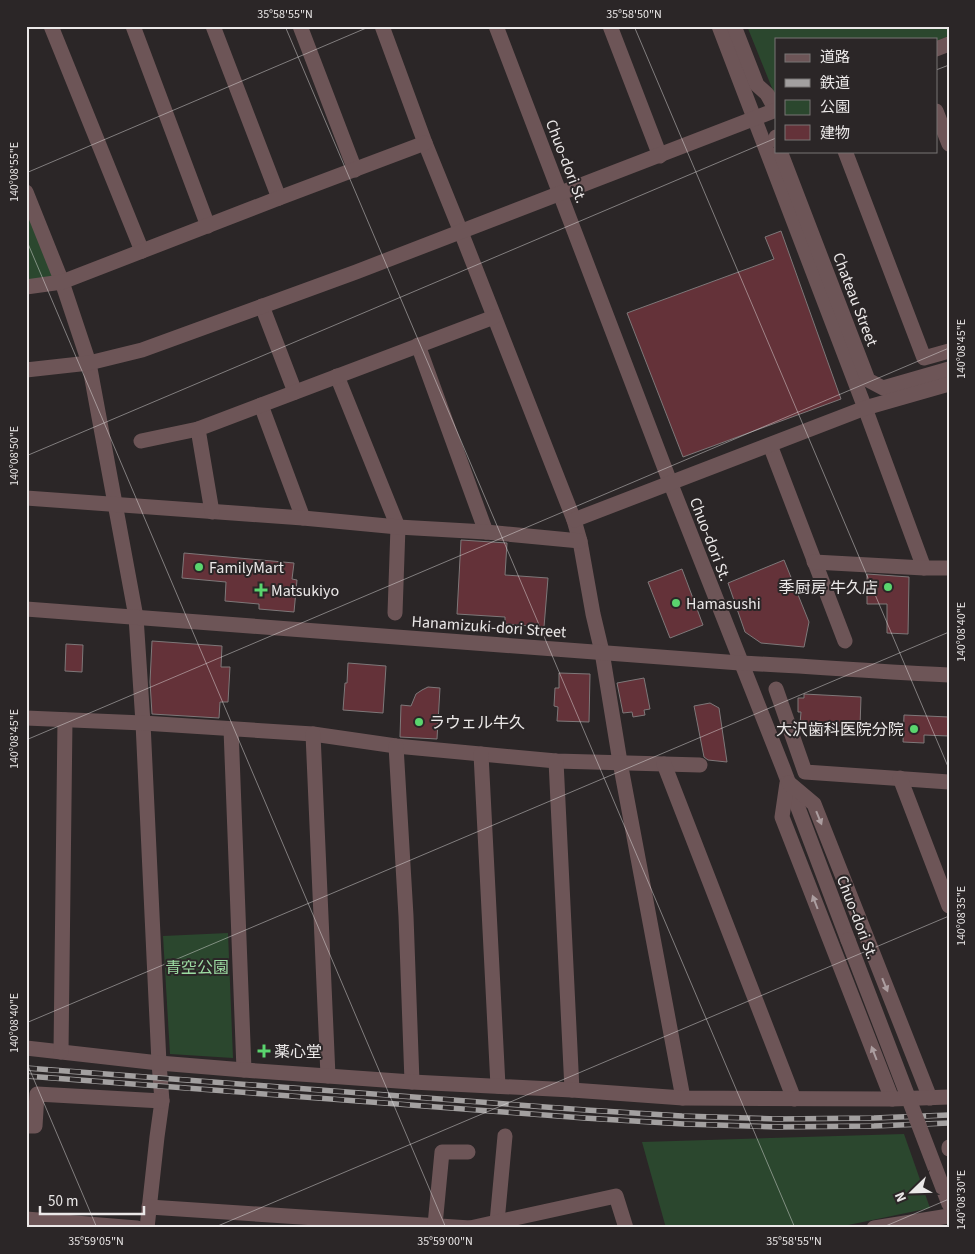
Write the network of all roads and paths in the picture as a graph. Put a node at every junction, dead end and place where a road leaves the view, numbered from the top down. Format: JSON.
{"nodes":[{"id":1,"x":51,"y":26,"type":"edge"},
{"id":2,"x":133,"y":26,"type":"edge"},
{"id":3,"x":213,"y":26,"type":"edge"},
{"id":4,"x":300,"y":26,"type":"edge"},
{"id":5,"x":382,"y":26,"type":"edge"},
{"id":6,"x":496,"y":26,"type":"edge"},
{"id":7,"x":610,"y":26,"type":"edge"},
{"id":8,"x":718,"y":26,"type":"edge"},
{"id":9,"x":734,"y":26,"type":"edge"},
{"id":10,"x":775,"y":108,"type":"edge"},
{"id":11,"x":775,"y":110,"type":"edge"},
{"id":12,"x":938,"y":117,"type":"edge"},
{"id":13,"x":754,"y":120,"type":"junction"},
{"id":14,"x":425,"y":144,"type":"junction"},
{"id":15,"x":949,"y":144,"type":"edge"},
{"id":16,"x":780,"y":152,"type":"edge"},
{"id":17,"x":844,"y":152,"type":"edge"},
{"id":18,"x":660,"y":156,"type":"junction"},
{"id":19,"x":355,"y":170,"type":"junction"},
{"id":20,"x":26,"y":192,"type":"edge"},
{"id":21,"x":560,"y":194,"type":"junction"},
{"id":22,"x":279,"y":198,"type":"junction"},
{"id":23,"x":208,"y":226,"type":"junction"},
{"id":24,"x":461,"y":232,"type":"junction"},
{"id":25,"x":142,"y":252,"type":"junction"},
{"id":26,"x":62,"y":282,"type":"junction"},
{"id":27,"x":26,"y":287,"type":"edge"},
{"id":28,"x":262,"y":306,"type":"junction"},
{"id":29,"x":494,"y":317,"type":"junction"},
{"id":30,"x":418,"y":345,"type":"junction"},
{"id":31,"x":949,"y":351,"type":"edge"},
{"id":32,"x":89,"y":363,"type":"junction"},
{"id":33,"x":26,"y":370,"type":"edge"},
{"id":34,"x":337,"y":376,"type":"junction"},
{"id":35,"x":948,"y":381,"type":"edge"},
{"id":36,"x":295,"y":392,"type":"junction"},
{"id":37,"x":261,"y":405,"type":"junction"},
{"id":38,"x":865,"y":408,"type":"junction"},
{"id":39,"x":198,"y":429,"type":"junction"},
{"id":40,"x":141,"y":441,"type":"dead end"},
{"id":41,"x":770,"y":445,"type":"junction"},
{"id":42,"x":670,"y":482,"type":"junction"},
{"id":43,"x":26,"y":498,"type":"edge"},
{"id":44,"x":116,"y":504,"type":"junction"},
{"id":45,"x":212,"y":512,"type":"junction"},
{"id":46,"x":303,"y":518,"type":"junction"},
{"id":47,"x":574,"y":520,"type":"junction"},
{"id":48,"x":398,"y":527,"type":"junction"},
{"id":49,"x":486,"y":532,"type":"junction"},
{"id":50,"x":580,"y":541,"type":"junction"},
{"id":51,"x":814,"y":562,"type":"junction"},
{"id":52,"x":924,"y":568,"type":"junction"},
{"id":53,"x":949,"y":568,"type":"edge"},
{"id":54,"x":26,"y":608,"type":"edge"},
{"id":55,"x":395,"y":612,"type":"dead end"},
{"id":56,"x":136,"y":617,"type":"junction"},
{"id":57,"x":845,"y":642,"type":"dead end"},
{"id":58,"x":602,"y":652,"type":"junction"},
{"id":59,"x":740,"y":663,"type":"junction"},
{"id":60,"x":949,"y":676,"type":"edge"},
{"id":61,"x":776,"y":690,"type":"dead end"},
{"id":62,"x":26,"y":718,"type":"edge"},
{"id":63,"x":65,"y":720,"type":"junction"},
{"id":64,"x":143,"y":723,"type":"junction"},
{"id":65,"x":231,"y":729,"type":"junction"},
{"id":66,"x":312,"y":734,"type":"junction"},
{"id":67,"x":396,"y":746,"type":"junction"},
{"id":68,"x":481,"y":754,"type":"junction"},
{"id":69,"x":556,"y":761,"type":"junction"},
{"id":70,"x":620,"y":762,"type":"junction"},
{"id":71,"x":664,"y":764,"type":"junction"},
{"id":72,"x":700,"y":765,"type":"dead end"},
{"id":73,"x":900,"y":778,"type":"junction"},
{"id":74,"x":788,"y":782,"type":"junction"},
{"id":75,"x":949,"y":782,"type":"edge"},
{"id":76,"x":949,"y":906,"type":"edge"},
{"id":77,"x":26,"y":1048,"type":"edge"},
{"id":78,"x":61,"y":1052,"type":"junction"},
{"id":79,"x":159,"y":1062,"type":"junction"},
{"id":80,"x":244,"y":1070,"type":"junction"},
{"id":81,"x":328,"y":1076,"type":"junction"},
{"id":82,"x":412,"y":1082,"type":"junction"},
{"id":83,"x":498,"y":1086,"type":"junction"},
{"id":84,"x":572,"y":1090,"type":"junction"},
{"id":85,"x":949,"y":1097,"type":"edge"},
{"id":86,"x":683,"y":1098,"type":"junction"},
{"id":87,"x":930,"y":1098,"type":"junction"},
{"id":88,"x":794,"y":1099,"type":"junction"},
{"id":89,"x":892,"y":1099,"type":"junction"},
{"id":90,"x":162,"y":1101,"type":"junction"},
{"id":91,"x":26,"y":1126,"type":"edge"},
{"id":92,"x":505,"y":1136,"type":"dead end"},
{"id":93,"x":468,"y":1152,"type":"dead end"},
{"id":94,"x":949,"y":1204,"type":"edge"},
{"id":95,"x":149,"y":1207,"type":"junction"},
{"id":96,"x":26,"y":1219,"type":"edge"},
{"id":97,"x":942,"y":1220,"type":"edge"},
{"id":98,"x":497,"y":1222,"type":"junction"},
{"id":99,"x":435,"y":1225,"type":"junction"},
{"id":100,"x":137,"y":1228,"type":"edge"},
{"id":101,"x":147,"y":1228,"type":"edge"},
{"id":102,"x":470,"y":1228,"type":"edge"},
{"id":103,"x":626,"y":1228,"type":"edge"},
{"id":104,"x":874,"y":1228,"type":"edge"}],
"edges":[{"from":1,"to":25,"type":"street"},
{"from":2,"to":23,"type":"street"},
{"from":3,"to":22,"type":"street"},
{"from":4,"to":19,"type":"street"},
{"from":5,"to":14,"type":"street"},
{"from":6,"to":21,"type":"street","name":"Chuo-dori St."},
{"from":7,"to":18,"type":"street"},
{"from":8,"to":13,"type":"street"},
{"from":9,"to":10,"type":"street"},
{"from":11,"to":13,"type":"street"},
{"from":12,"to":15,"type":"street"},
{"from":13,"to":18,"type":"street"},
{"from":13,"to":38,"type":"street"},
{"from":14,"to":19,"type":"street"},
{"from":14,"to":24,"type":"street"},
{"from":16,"to":35,"type":"street","name":"Chateau Street"},
{"from":17,"to":31,"type":"street"},
{"from":18,"to":21,"type":"street"},
{"from":19,"to":22,"type":"street"},
{"from":20,"to":26,"type":"street"},
{"from":21,"to":24,"type":"street"},
{"from":21,"to":42,"type":"street","name":"Chuo-dori St."},
{"from":22,"to":23,"type":"street"},
{"from":23,"to":25,"type":"street"},
{"from":24,"to":28,"type":"street"},
{"from":24,"to":29,"type":"street"},
{"from":25,"to":26,"type":"street"},
{"from":26,"to":27,"type":"street"},
{"from":26,"to":32,"type":"street"},
{"from":28,"to":32,"type":"street"},
{"from":28,"to":36,"type":"street"},
{"from":29,"to":30,"type":"street"},
{"from":29,"to":47,"type":"street"},
{"from":30,"to":34,"type":"street"},
{"from":30,"to":49,"type":"street"},
{"from":32,"to":33,"type":"street"},
{"from":32,"to":44,"type":"street"},
{"from":34,"to":36,"type":"street"},
{"from":34,"to":48,"type":"street"},
{"from":35,"to":38,"type":"street"},
{"from":36,"to":37,"type":"street"},
{"from":37,"to":39,"type":"street"},
{"from":37,"to":46,"type":"street"},
{"from":38,"to":41,"type":"street"},
{"from":38,"to":52,"type":"street"},
{"from":39,"to":40,"type":"street"},
{"from":39,"to":45,"type":"street"},
{"from":41,"to":42,"type":"street"},
{"from":41,"to":51,"type":"street"},
{"from":42,"to":47,"type":"street"},
{"from":42,"to":59,"type":"street","name":"Chuo-dori St."},
{"from":43,"to":44,"type":"street"},
{"from":44,"to":45,"type":"street"},
{"from":44,"to":56,"type":"street"},
{"from":45,"to":46,"type":"street"},
{"from":46,"to":48,"type":"street"},
{"from":47,"to":50,"type":"street"},
{"from":48,"to":49,"type":"street"},
{"from":48,"to":55,"type":"street"},
{"from":49,"to":50,"type":"street"},
{"from":50,"to":58,"type":"street"},
{"from":51,"to":52,"type":"street"},
{"from":51,"to":57,"type":"street"},
{"from":52,"to":53,"type":"street"},
{"from":54,"to":56,"type":"street","name":"Hanamizuki-dori Street"},
{"from":56,"to":58,"type":"street","name":"Hanamizuki-dori Street"},
{"from":56,"to":64,"type":"street"},
{"from":58,"to":59,"type":"street","name":"Hanamizuki-dori Street"},
{"from":58,"to":70,"type":"street"},
{"from":59,"to":60,"type":"street","name":"Hanamizuki-dori Street"},
{"from":59,"to":74,"type":"street","name":"Chuo-dori St."},
{"from":61,"to":73,"type":"street"},
{"from":62,"to":63,"type":"street"},
{"from":63,"to":64,"type":"street"},
{"from":63,"to":78,"type":"street"},
{"from":64,"to":65,"type":"street"},
{"from":64,"to":79,"type":"street"},
{"from":65,"to":66,"type":"street"},
{"from":65,"to":80,"type":"street"},
{"from":66,"to":67,"type":"street"},
{"from":66,"to":81,"type":"street"},
{"from":67,"to":68,"type":"street"},
{"from":67,"to":82,"type":"street"},
{"from":68,"to":69,"type":"street"},
{"from":68,"to":83,"type":"street"},
{"from":69,"to":70,"type":"street"},
{"from":69,"to":84,"type":"street"},
{"from":70,"to":71,"type":"street"},
{"from":70,"to":86,"type":"street"},
{"from":71,"to":72,"type":"street"},
{"from":71,"to":88,"type":"street"},
{"from":73,"to":75,"type":"street"},
{"from":73,"to":76,"type":"street"},
{"from":74,"to":87,"type":"street","one_way":true},
{"from":89,"to":74,"type":"street","one_way":true},
{"from":74,"to":94,"type":"street","name":"Chuo-dori St.","bridge":true},
{"from":77,"to":78,"type":"street"},
{"from":78,"to":79,"type":"street"},
{"from":79,"to":80,"type":"street"},
{"from":79,"to":90,"type":"street"},
{"from":80,"to":81,"type":"street"},
{"from":81,"to":82,"type":"street"},
{"from":82,"to":83,"type":"street"},
{"from":83,"to":84,"type":"street"},
{"from":84,"to":86,"type":"street"},
{"from":85,"to":87,"type":"street"},
{"from":86,"to":88,"type":"street"},
{"from":87,"to":89,"type":"street"},
{"from":88,"to":89,"type":"street"},
{"from":90,"to":91,"type":"street"},
{"from":90,"to":95,"type":"street"},
{"from":92,"to":98,"type":"street"},
{"from":93,"to":99,"type":"street"},
{"from":95,"to":99,"type":"street"},
{"from":95,"to":101,"type":"street"},
{"from":96,"to":100,"type":"street"},
{"from":97,"to":104,"type":"street"},
{"from":98,"to":102,"type":"street"},
{"from":98,"to":103,"type":"street"},
{"from":99,"to":102,"type":"street"}]}
